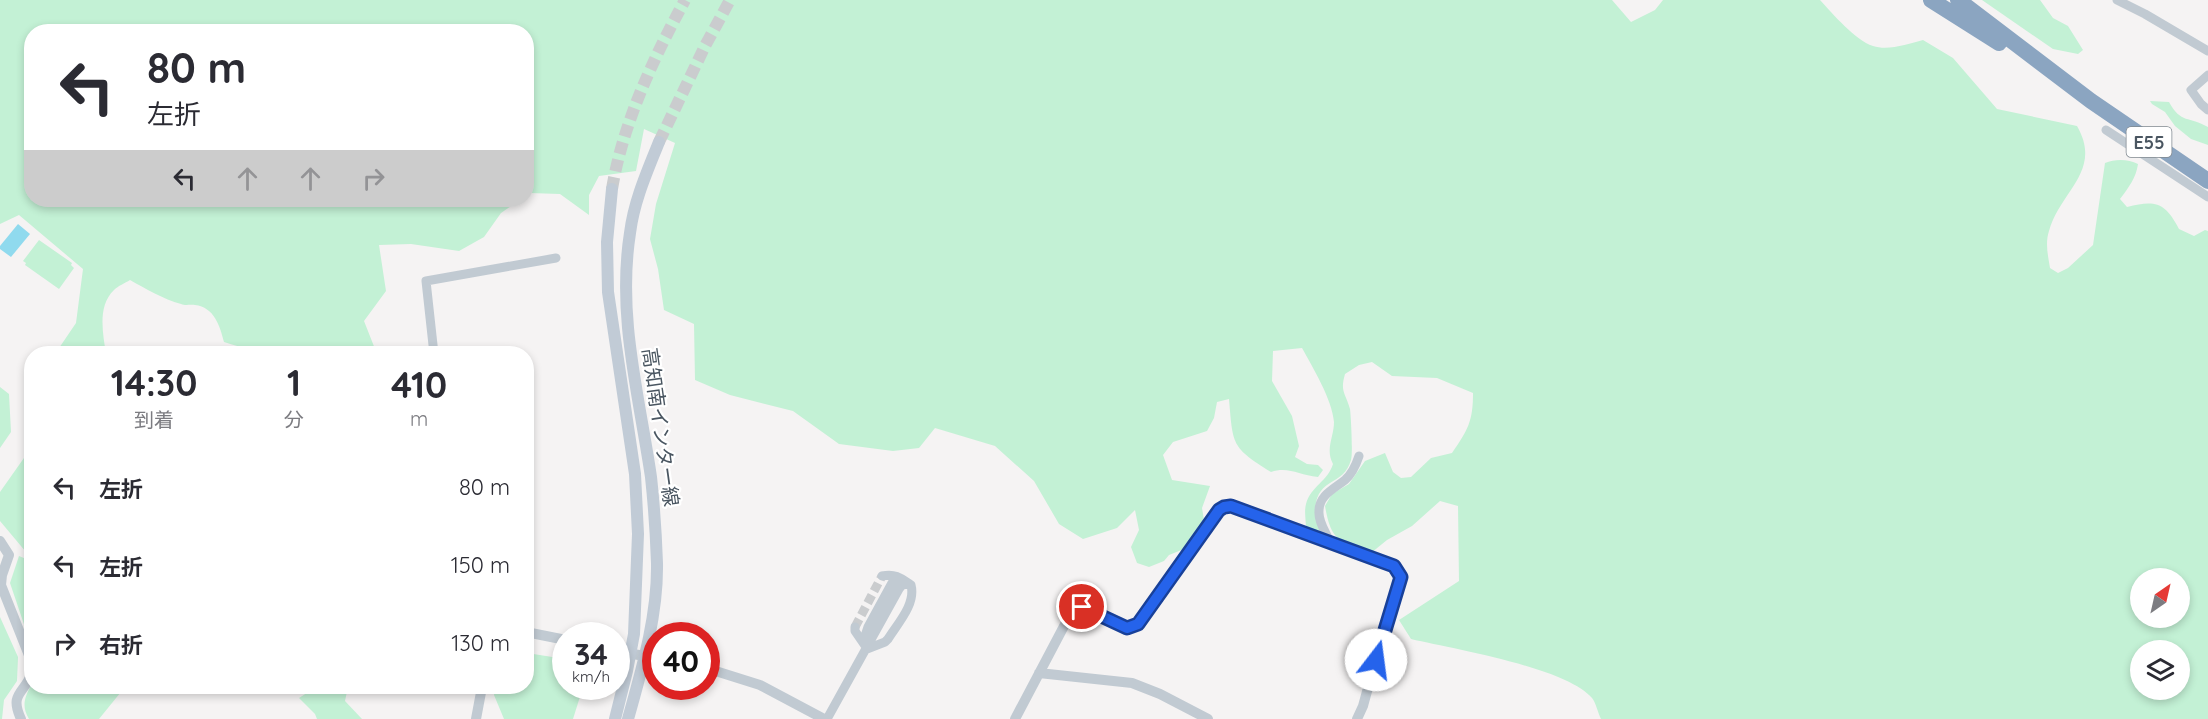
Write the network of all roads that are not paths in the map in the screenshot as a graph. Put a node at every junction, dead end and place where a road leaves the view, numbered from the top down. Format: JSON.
{"nodes":[{"id":1,"x":1930,"y":0,"type":"edge"},
{"id":2,"x":1958,"y":0,"type":"edge"},
{"id":3,"x":1966,"y":0,"type":"edge"},
{"id":4,"x":2117,"y":0,"type":"edge"},
{"id":5,"x":1998,"y":30,"type":"junction"},
{"id":6,"x":2208,"y":51,"type":"edge"},
{"id":7,"x":2208,"y":75,"type":"edge"},
{"id":8,"x":2091,"y":101,"type":"junction"},
{"id":9,"x":2208,"y":110,"type":"edge"},
{"id":10,"x":2106,"y":130,"type":"dead end"},
{"id":11,"x":659,"y":142,"type":"tunnel mouth"},
{"id":12,"x":2208,"y":181,"type":"edge"},
{"id":13,"x":612,"y":189,"type":"tunnel mouth"},
{"id":14,"x":2208,"y":196,"type":"edge"},
{"id":15,"x":556,"y":258,"type":"dead end"},
{"id":16,"x":433,"y":346,"type":"edge"},
{"id":17,"x":1359,"y":456,"type":"dead end"},
{"id":18,"x":0,"y":541,"type":"edge"},
{"id":19,"x":1330,"y":542,"type":"junction"},
{"id":20,"x":882,"y":576,"type":"dead end"},
{"id":21,"x":904,"y":581,"type":"junction"},
{"id":22,"x":653,"y":622,"type":"edge"},
{"id":23,"x":855,"y":627,"type":"dead end"},
{"id":24,"x":534,"y":634,"type":"edge"},
{"id":25,"x":552,"y":637,"type":"edge"},
{"id":26,"x":24,"y":643,"type":"edge"},
{"id":27,"x":867,"y":649,"type":"junction"},
{"id":28,"x":630,"y":654,"type":"joint"},
{"id":29,"x":642,"y":656,"type":"edge"},
{"id":30,"x":720,"y":672,"type":"edge"},
{"id":31,"x":1039,"y":673,"type":"junction"},
{"id":32,"x":642,"y":680,"type":"edge"},
{"id":33,"x":24,"y":684,"type":"edge"},
{"id":34,"x":481,"y":694,"type":"edge"},
{"id":35,"x":619,"y":700,"type":"edge"},
{"id":36,"x":21,"y":719,"type":"edge"},
{"id":37,"x":476,"y":719,"type":"edge"},
{"id":38,"x":615,"y":719,"type":"edge"},
{"id":39,"x":628,"y":719,"type":"edge"},
{"id":40,"x":825,"y":719,"type":"edge"},
{"id":41,"x":1015,"y":719,"type":"edge"},
{"id":42,"x":1208,"y":719,"type":"edge"},
{"id":43,"x":1357,"y":719,"type":"edge"}],
"edges":[{"from":1,"to":8,"type":"highway"},
{"from":2,"to":5,"type":"highway","number":"E55"},
{"from":3,"to":5,"type":"highway"},
{"from":4,"to":6,"type":"street"},
{"from":5,"to":8,"type":"highway","number":"E55"},
{"from":7,"to":9,"type":"street"},
{"from":8,"to":12,"type":"highway","number":"E55"},
{"from":10,"to":14,"type":"street"},
{"from":11,"to":22,"type":"main road","name":"高知南インター線"},
{"from":13,"to":28,"type":"main road","name":"高知南インター線"},
{"from":15,"to":16,"type":"street"},
{"from":17,"to":19,"type":"street"},
{"from":18,"to":26,"type":"street"},
{"from":19,"to":31,"type":"street"},
{"from":19,"to":43,"type":"street"},
{"from":20,"to":21,"type":"street"},
{"from":21,"to":27,"type":"street"},
{"from":21,"to":27,"type":"street"},
{"from":23,"to":27,"type":"street"},
{"from":24,"to":25,"type":"street"},
{"from":27,"to":40,"type":"street"},
{"from":28,"to":29,"type":"street"},
{"from":30,"to":40,"type":"street"},
{"from":31,"to":41,"type":"street"},
{"from":31,"to":42,"type":"street"},
{"from":32,"to":39,"type":"main road","name":"高知南インター線"},
{"from":33,"to":36,"type":"street"},
{"from":34,"to":37,"type":"street"},
{"from":35,"to":38,"type":"main road","name":"高知南インター線"}]}
